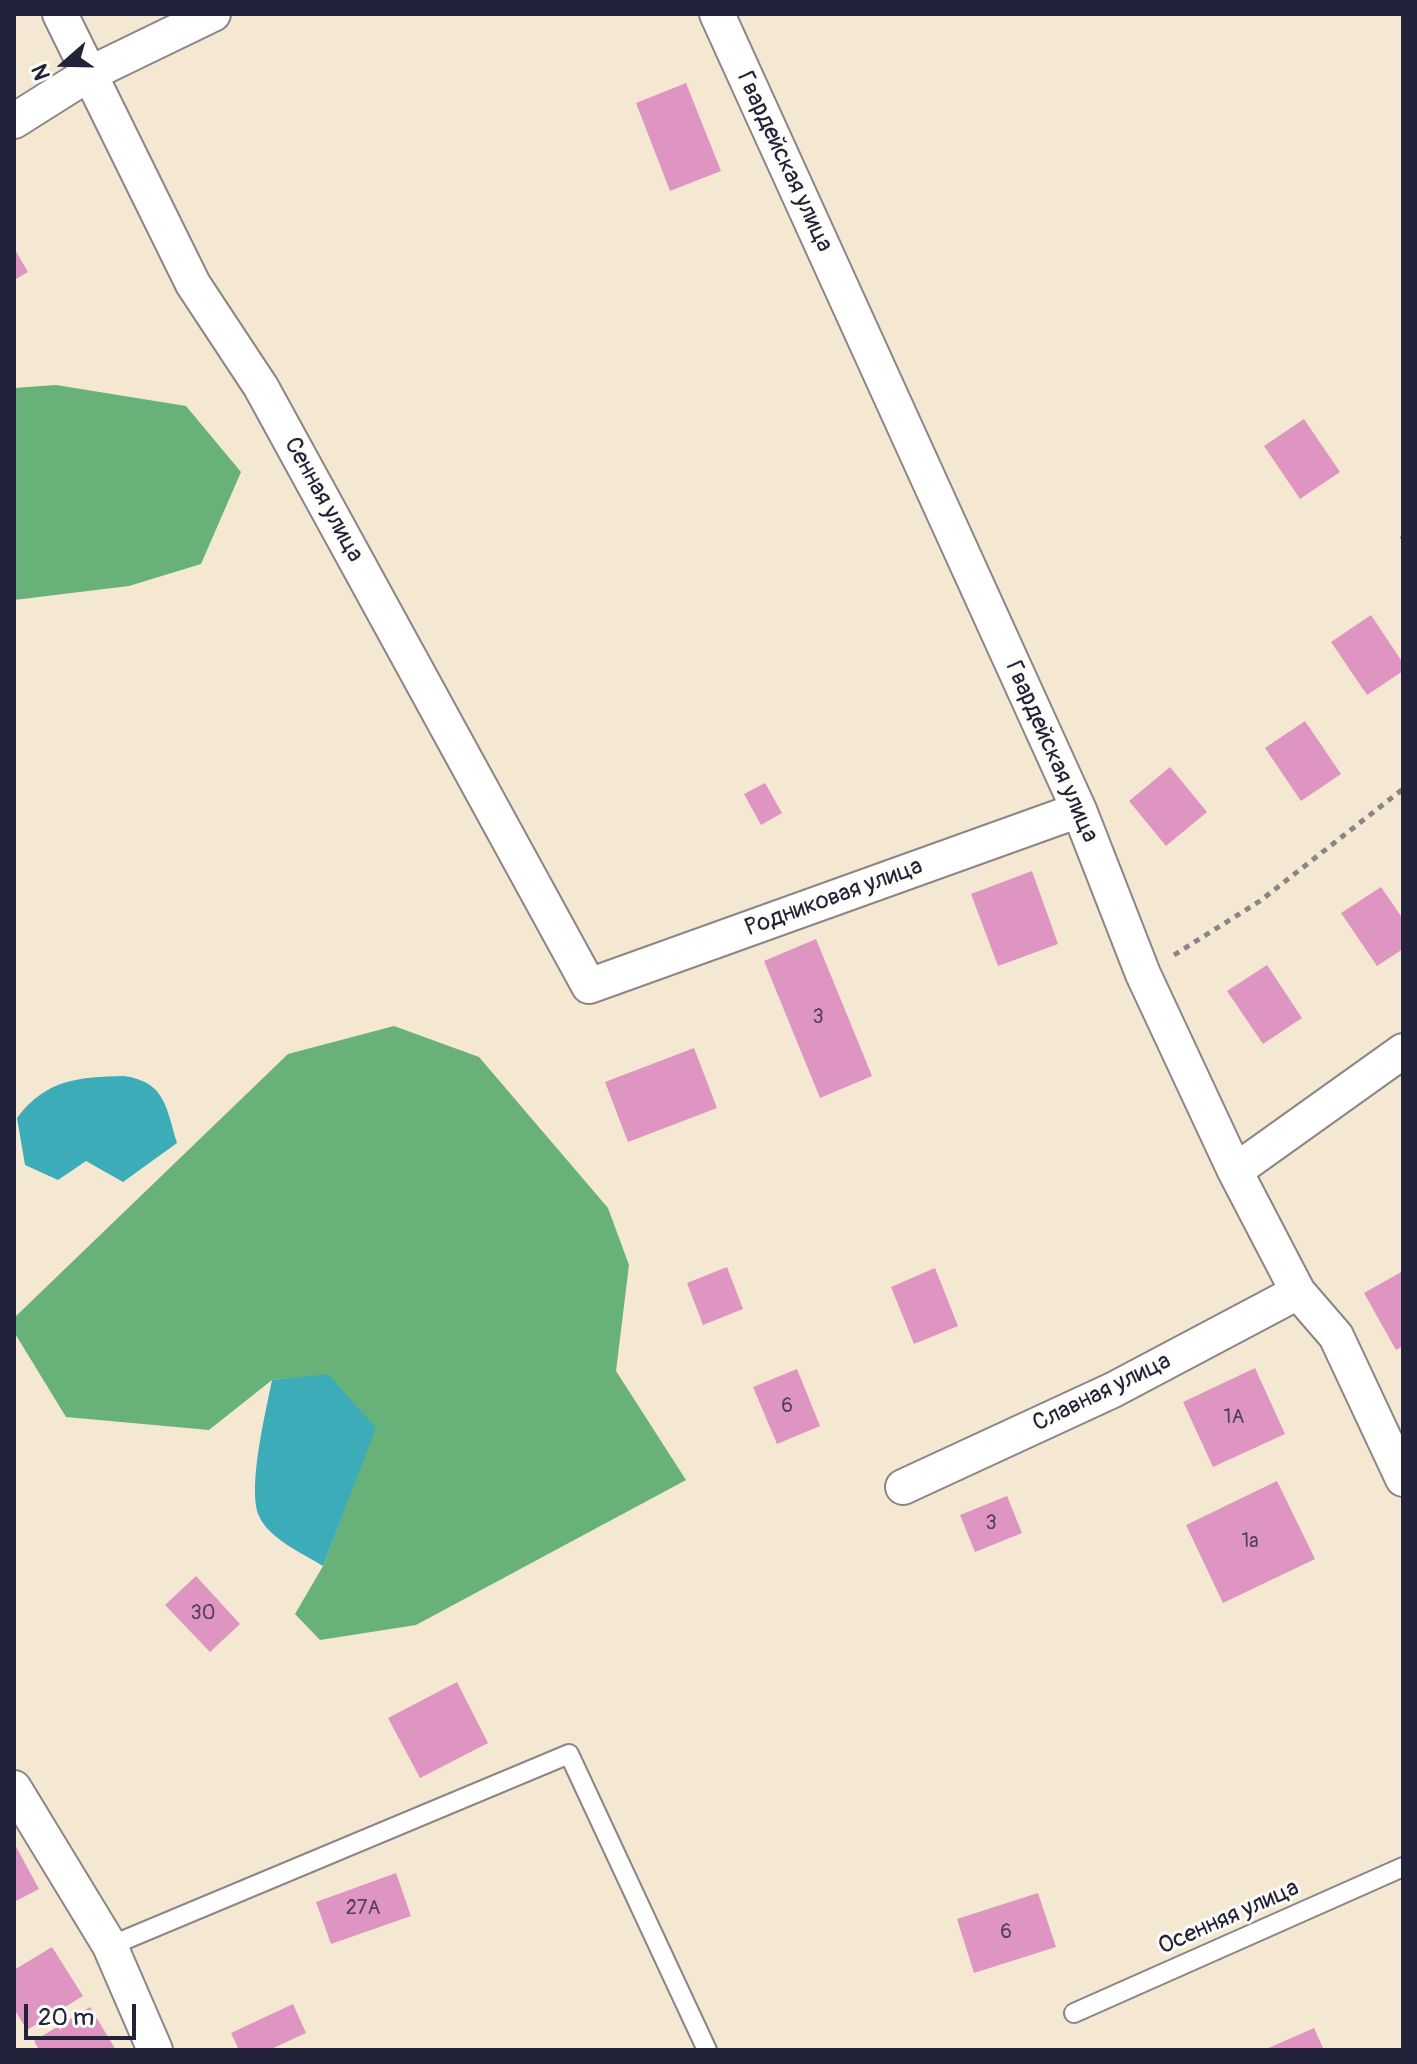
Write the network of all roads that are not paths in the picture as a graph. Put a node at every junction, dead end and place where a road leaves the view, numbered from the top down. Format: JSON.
{"nodes":[{"id":1,"x":60,"y":14,"type":"edge"},
{"id":2,"x":213,"y":14,"type":"edge"},
{"id":3,"x":717,"y":14,"type":"edge"},
{"id":4,"x":87,"y":75,"type":"junction"},
{"id":5,"x":14,"y":121,"type":"edge"},
{"id":6,"x":1079,"y":810,"type":"junction"},
{"id":7,"x":589,"y":986,"type":"joint"},
{"id":8,"x":1403,"y":1051,"type":"edge"},
{"id":9,"x":1235,"y":1171,"type":"junction"},
{"id":10,"x":1298,"y":1292,"type":"junction"},
{"id":11,"x":1403,"y":1479,"type":"edge"},
{"id":12,"x":903,"y":1487,"type":"dead end"},
{"id":13,"x":14,"y":1788,"type":"edge"},
{"id":14,"x":1403,"y":1867,"type":"edge"},
{"id":15,"x":110,"y":1946,"type":"junction"},
{"id":16,"x":1074,"y":2013,"type":"dead end"},
{"id":17,"x":155,"y":2050,"type":"edge"},
{"id":18,"x":707,"y":2050,"type":"edge"}],
"edges":[{"from":1,"to":4,"type":"street","name":"Сенная улица"},
{"from":2,"to":4,"type":"street"},
{"from":3,"to":6,"type":"street","name":"Гвардейская улица"},
{"from":4,"to":5,"type":"street"},
{"from":4,"to":7,"type":"street","name":"Сенная улица"},
{"from":6,"to":7,"type":"street","name":"Родниковая улица"},
{"from":6,"to":9,"type":"street","name":"Гвардейская улица"},
{"from":8,"to":9,"type":"street"},
{"from":9,"to":10,"type":"street","name":"Гвардейская улица"},
{"from":10,"to":11,"type":"street","name":"Гвардейская улица"},
{"from":10,"to":12,"type":"street","name":"Славная улица"},
{"from":13,"to":15,"type":"street"},
{"from":14,"to":16,"type":"lane","name":"Осенняя улица"},
{"from":15,"to":17,"type":"street"},
{"from":15,"to":18,"type":"lane"}]}
